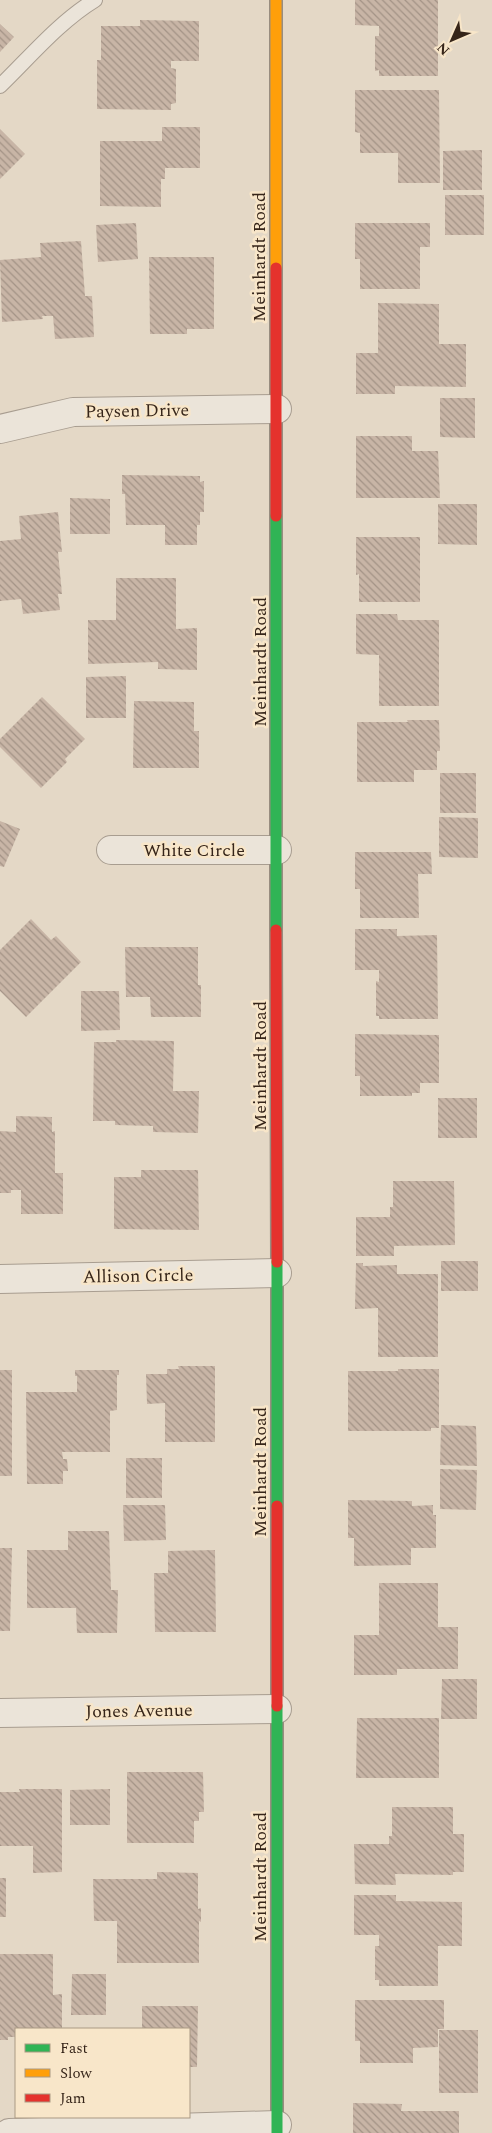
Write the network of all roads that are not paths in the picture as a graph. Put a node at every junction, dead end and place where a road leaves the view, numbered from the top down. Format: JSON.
{"nodes":[{"id":1,"x":95,"y":0,"type":"edge"},
{"id":2,"x":276,"y":0,"type":"edge"},
{"id":3,"x":0,"y":86,"type":"edge"},
{"id":4,"x":277,"y":409,"type":"junction"},
{"id":5,"x":0,"y":430,"type":"edge"},
{"id":6,"x":111,"y":850,"type":"dead end"},
{"id":7,"x":277,"y":850,"type":"junction"},
{"id":8,"x":277,"y":1273,"type":"junction"},
{"id":9,"x":0,"y":1279,"type":"edge"},
{"id":10,"x":277,"y":1709,"type":"junction"},
{"id":11,"x":0,"y":1713,"type":"edge"},
{"id":12,"x":277,"y":2129,"type":"edge"},
{"id":13,"x":9,"y":2133,"type":"edge"}],
"edges":[{"from":1,"to":3,"type":"lane"},
{"from":2,"to":4,"type":"street","name":"Meinhardt Road"},
{"from":4,"to":5,"type":"street","name":"Paysen Drive"},
{"from":4,"to":7,"type":"street","name":"Meinhardt Road"},
{"from":6,"to":7,"type":"street","name":"White Circle"},
{"from":7,"to":8,"type":"street","name":"Meinhardt Road"},
{"from":8,"to":9,"type":"street","name":"Allison Circle"},
{"from":8,"to":10,"type":"street","name":"Meinhardt Road"},
{"from":10,"to":11,"type":"street","name":"Jones Avenue"},
{"from":10,"to":12,"type":"street","name":"Meinhardt Road"},
{"from":12,"to":13,"type":"street"}]}
